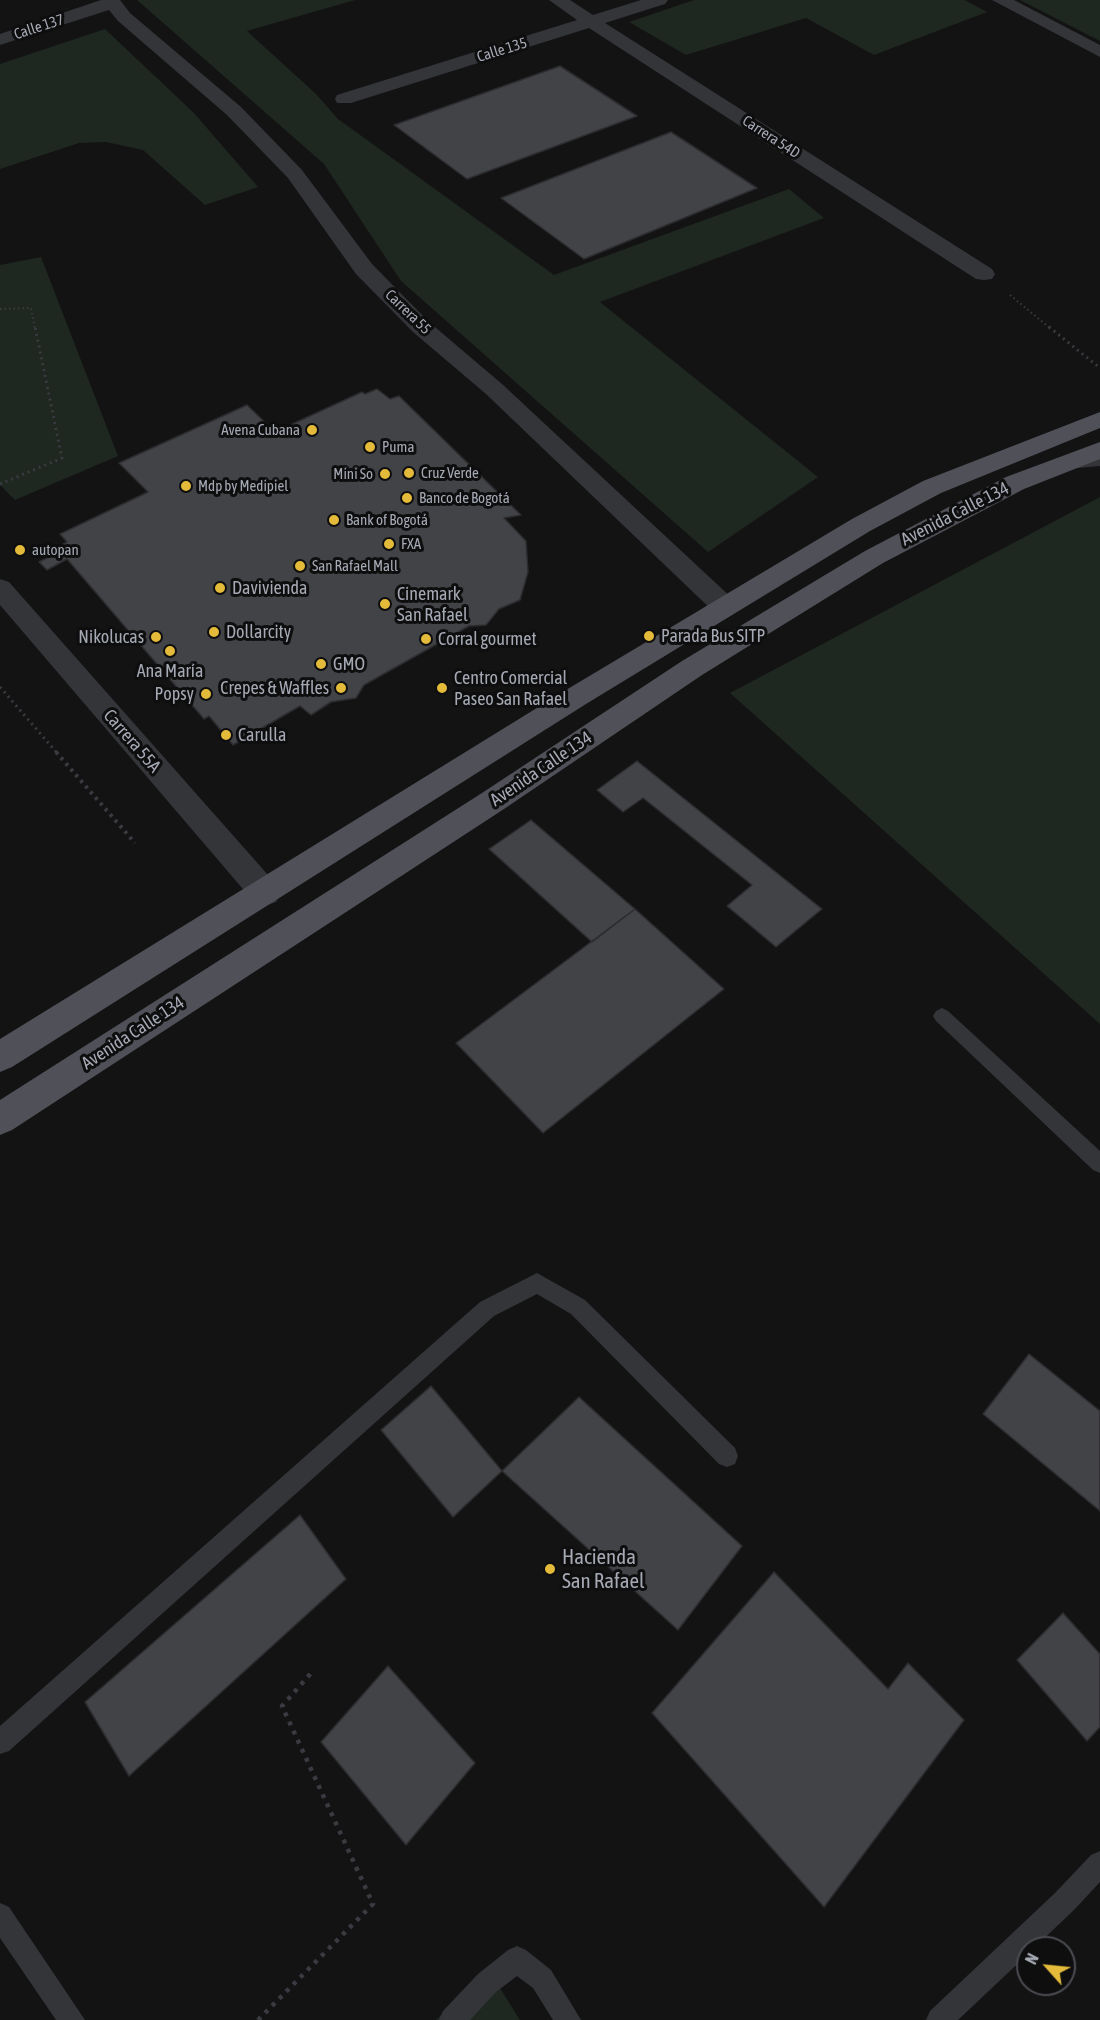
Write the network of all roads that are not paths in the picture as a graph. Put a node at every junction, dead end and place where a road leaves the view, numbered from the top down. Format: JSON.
{"nodes":[{"id":1,"x":558,"y":0,"type":"edge"},
{"id":2,"x":660,"y":0,"type":"edge"},
{"id":3,"x":1001,"y":0,"type":"edge"},
{"id":4,"x":111,"y":1,"type":"edge"},
{"id":5,"x":593,"y":23,"type":"junction"},
{"id":6,"x":0,"y":40,"type":"edge"},
{"id":7,"x":1100,"y":52,"type":"edge"},
{"id":8,"x":344,"y":99,"type":"dead end"},
{"id":9,"x":984,"y":274,"type":"road end"},
{"id":10,"x":1100,"y":419,"type":"edge"},
{"id":11,"x":1100,"y":450,"type":"edge"},
{"id":12,"x":1100,"y":462,"type":"edge"},
{"id":13,"x":1059,"y":465,"type":"junction"},
{"id":14,"x":0,"y":590,"type":"edge"},
{"id":15,"x":725,"y":607,"type":"junction"},
{"id":16,"x":265,"y":893,"type":"junction"},
{"id":17,"x":942,"y":1016,"type":"dead end"},
{"id":18,"x":0,"y":1057,"type":"edge"},
{"id":19,"x":0,"y":1119,"type":"edge"},
{"id":20,"x":1100,"y":1164,"type":"edge"},
{"id":21,"x":727,"y":1456,"type":"dead end"},
{"id":22,"x":0,"y":1742,"type":"edge"},
{"id":23,"x":1100,"y":1864,"type":"edge"},
{"id":24,"x":0,"y":1916,"type":"edge"},
{"id":25,"x":72,"y":2020,"type":"edge"},
{"id":26,"x":452,"y":2020,"type":"edge"},
{"id":27,"x":568,"y":2020,"type":"edge"},
{"id":28,"x":939,"y":2020,"type":"edge"}],
"edges":[{"from":1,"to":5,"type":"street","name":"Carrera 54D"},
{"from":2,"to":5,"type":"street","name":"Calle 135"},
{"from":3,"to":7,"type":"street"},
{"from":4,"to":6,"type":"street","name":"Calle 137"},
{"from":4,"to":15,"type":"street","name":"Carrera 55"},
{"from":5,"to":8,"type":"street","name":"Calle 135"},
{"from":5,"to":9,"type":"street","name":"Carrera 54D"},
{"from":10,"to":15,"type":"main road","name":"Avenida Calle 134"},
{"from":11,"to":13,"type":"main road","name":"Avenida Calle 134"},
{"from":12,"to":13,"type":"lane"},
{"from":13,"to":19,"type":"main road","name":"Avenida Calle 134"},
{"from":14,"to":16,"type":"street","name":"Carrera 55A"},
{"from":15,"to":16,"type":"main road","name":"Avenida Calle 134"},
{"from":16,"to":18,"type":"main road","name":"Avenida Calle 134"},
{"from":17,"to":20,"type":"lane"},
{"from":21,"to":22,"type":"lane"},
{"from":23,"to":28,"type":"lane"},
{"from":24,"to":25,"type":"lane"},
{"from":26,"to":27,"type":"lane"}]}
